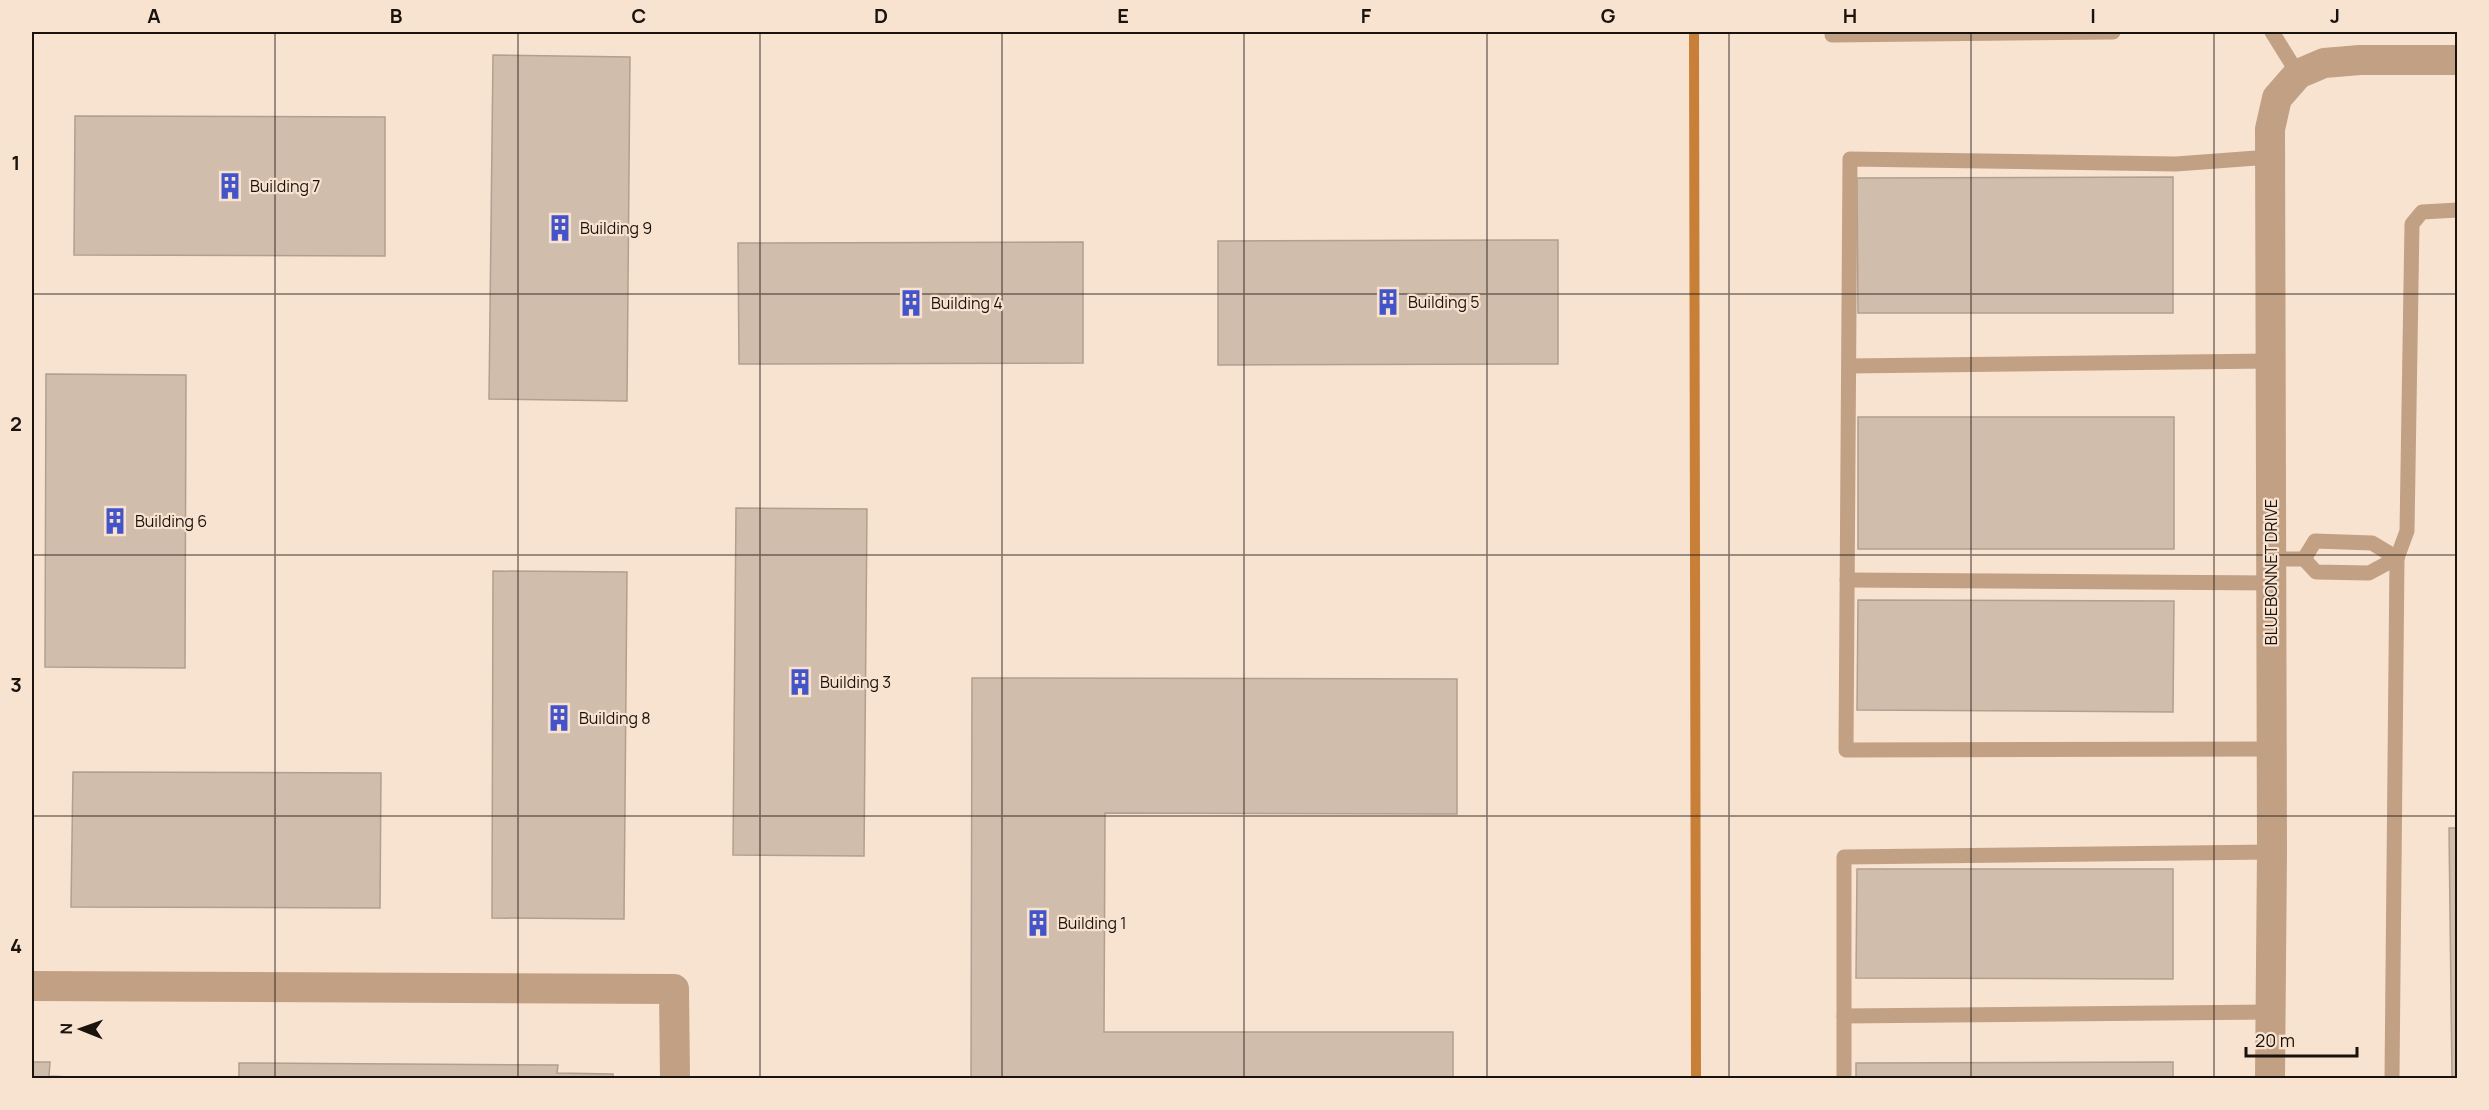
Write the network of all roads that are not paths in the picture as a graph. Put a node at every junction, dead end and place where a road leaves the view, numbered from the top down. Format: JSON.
{"nodes":[{"id":1,"x":1832,"y":32,"type":"edge"},
{"id":2,"x":2049,"y":32,"type":"edge"},
{"id":3,"x":2113,"y":32,"type":"edge"},
{"id":4,"x":2272,"y":32,"type":"edge"},
{"id":5,"x":2457,"y":60,"type":"edge"},
{"id":6,"x":2298,"y":74,"type":"junction"},
{"id":7,"x":2270,"y":157,"type":"junction"},
{"id":8,"x":2457,"y":210,"type":"edge"},
{"id":9,"x":2271,"y":361,"type":"junction"},
{"id":10,"x":1849,"y":366,"type":"junction"},
{"id":11,"x":2397,"y":558,"type":"junction"},
{"id":12,"x":2304,"y":559,"type":"junction"},
{"id":13,"x":2271,"y":571,"type":"junction"},
{"id":14,"x":1847,"y":580,"type":"junction"},
{"id":15,"x":2272,"y":749,"type":"junction"},
{"id":16,"x":2272,"y":852,"type":"junction"},
{"id":17,"x":32,"y":986,"type":"edge"},
{"id":18,"x":2270,"y":1012,"type":"junction"},
{"id":19,"x":1844,"y":1016,"type":"junction"},
{"id":20,"x":675,"y":1078,"type":"edge"},
{"id":21,"x":1844,"y":1078,"type":"edge"},
{"id":22,"x":2270,"y":1078,"type":"edge"},
{"id":23,"x":2392,"y":1078,"type":"edge"}],
"edges":[{"from":1,"to":2,"type":"lane"},
{"from":2,"to":3,"type":"lane"},
{"from":4,"to":6,"type":"lane"},
{"from":5,"to":6,"type":"street"},
{"from":6,"to":7,"type":"street","name":"BLUEBONNET DRIVE"},
{"from":7,"to":9,"type":"street","name":"BLUEBONNET DRIVE"},
{"from":7,"to":10,"type":"lane"},
{"from":8,"to":11,"type":"lane"},
{"from":9,"to":10,"type":"lane"},
{"from":9,"to":13,"type":"street","name":"BLUEBONNET DRIVE"},
{"from":10,"to":14,"type":"lane"},
{"from":11,"to":12,"type":"lane"},
{"from":11,"to":12,"type":"lane"},
{"from":11,"to":23,"type":"lane"},
{"from":12,"to":13,"type":"lane"},
{"from":13,"to":14,"type":"lane"},
{"from":13,"to":15,"type":"street","name":"BLUEBONNET DRIVE"},
{"from":14,"to":15,"type":"lane"},
{"from":15,"to":16,"type":"street","name":"BLUEBONNET DRIVE"},
{"from":16,"to":18,"type":"street","name":"BLUEBONNET DRIVE"},
{"from":16,"to":19,"type":"lane"},
{"from":17,"to":20,"type":"street"},
{"from":18,"to":19,"type":"lane"},
{"from":18,"to":22,"type":"street","name":"BLUEBONNET DRIVE"},
{"from":19,"to":21,"type":"lane"}]}
